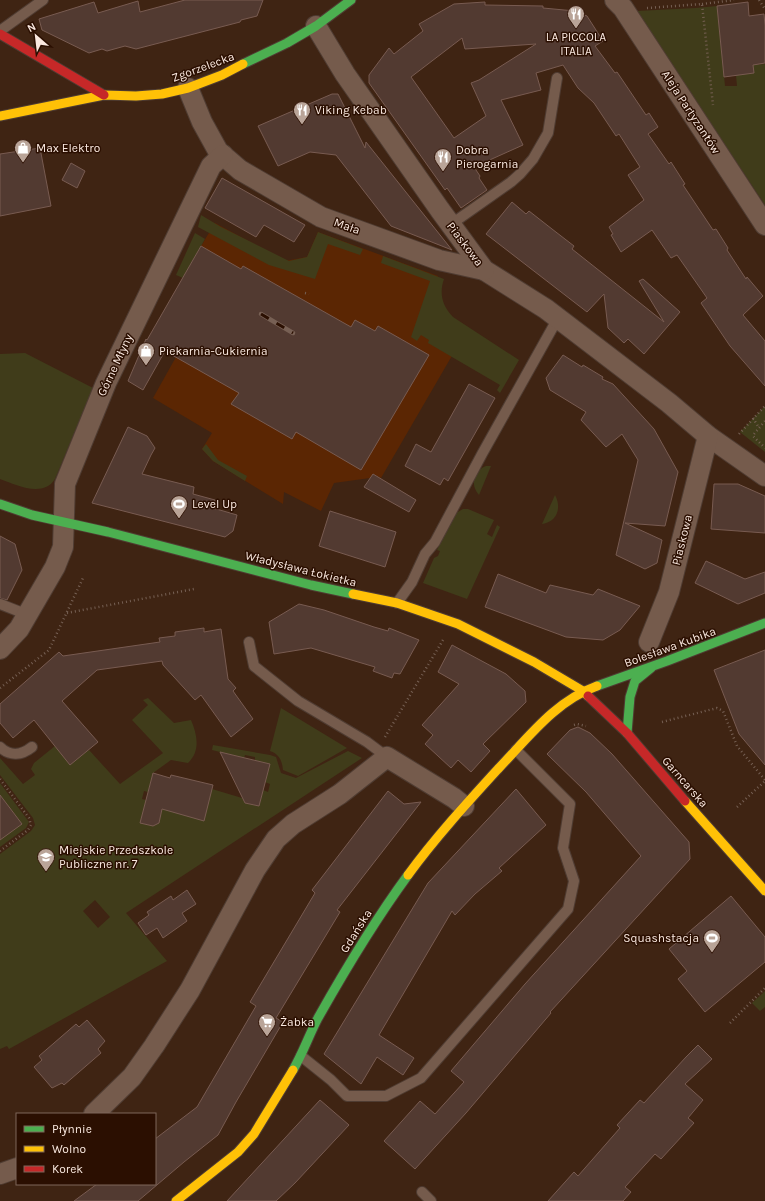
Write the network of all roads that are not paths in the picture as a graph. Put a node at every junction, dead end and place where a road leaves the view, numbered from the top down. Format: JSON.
{"nodes":[{"id":1,"x":43,"y":0,"type":"edge"},
{"id":2,"x":350,"y":0,"type":"edge"},
{"id":3,"x":615,"y":0,"type":"edge"},
{"id":4,"x":316,"y":26,"type":"junction"},
{"id":5,"x":0,"y":31,"type":"edge"},
{"id":6,"x":0,"y":34,"type":"edge"},
{"id":7,"x":557,"y":78,"type":"dead end"},
{"id":8,"x":188,"y":88,"type":"junction"},
{"id":9,"x":104,"y":95,"type":"junction"},
{"id":10,"x":0,"y":116,"type":"edge"},
{"id":11,"x":223,"y":155,"type":"junction"},
{"id":12,"x":450,"y":224,"type":"junction"},
{"id":13,"x":765,"y":225,"type":"edge"},
{"id":14,"x":484,"y":270,"type":"junction"},
{"id":15,"x":558,"y":318,"type":"junction"},
{"id":16,"x":708,"y":436,"type":"junction"},
{"id":17,"x":765,"y":476,"type":"edge"},
{"id":18,"x":0,"y":504,"type":"edge"},
{"id":19,"x":64,"y":523,"type":"junction"},
{"id":20,"x":397,"y":603,"type":"junction"},
{"id":21,"x":0,"y":604,"type":"edge"},
{"id":22,"x":28,"y":615,"type":"junction"},
{"id":23,"x":765,"y":623,"type":"edge"},
{"id":24,"x":249,"y":642,"type":"dead end"},
{"id":25,"x":649,"y":642,"type":"dead end"},
{"id":26,"x":0,"y":649,"type":"edge"},
{"id":27,"x":653,"y":666,"type":"junction"},
{"id":28,"x":583,"y":691,"type":"junction"},
{"id":29,"x":627,"y":733,"type":"junction"},
{"id":30,"x":0,"y":746,"type":"edge"},
{"id":31,"x":32,"y":747,"type":"dead end"},
{"id":32,"x":516,"y":750,"type":"junction"},
{"id":33,"x":382,"y":754,"type":"junction"},
{"id":34,"x":464,"y":806,"type":"junction"},
{"id":35,"x":765,"y":891,"type":"edge"},
{"id":36,"x":301,"y":1056,"type":"junction"},
{"id":37,"x":95,"y":1113,"type":"edge"},
{"id":38,"x":16,"y":1168,"type":"edge"},
{"id":39,"x":0,"y":1174,"type":"edge"},
{"id":40,"x":176,"y":1201,"type":"edge"},
{"id":41,"x":422,"y":1201,"type":"edge"},
{"id":42,"x":431,"y":1201,"type":"edge"}],
"edges":[{"from":1,"to":5,"type":"lane"},
{"from":2,"to":4,"type":"street","name":"Zgorzelecka"},
{"from":3,"to":13,"type":"street","name":"Aleja Partyzantów"},
{"from":4,"to":8,"type":"street","name":"Zgorzelecka"},
{"from":4,"to":12,"type":"street","name":"Piaskowa"},
{"from":6,"to":9,"type":"street"},
{"from":7,"to":12,"type":"lane"},
{"from":8,"to":9,"type":"street","name":"Zgorzelecka"},
{"from":8,"to":11,"type":"street"},
{"from":9,"to":10,"type":"street","name":"Zgorzelecka"},
{"from":11,"to":14,"type":"street","name":"Mała"},
{"from":11,"to":19,"type":"street","name":"Górne Młyny"},
{"from":12,"to":14,"type":"street","name":"Piaskowa"},
{"from":14,"to":15,"type":"street","name":"Piaskowa"},
{"from":15,"to":16,"type":"street","name":"Piaskowa"},
{"from":15,"to":20,"type":"lane"},
{"from":16,"to":17,"type":"street","name":"Piaskowa"},
{"from":16,"to":25,"type":"street","name":"Piaskowa"},
{"from":18,"to":19,"type":"street","name":"Władysława Łokietka"},
{"from":19,"to":20,"type":"street","name":"Władysława Łokietka"},
{"from":19,"to":22,"type":"street","name":"Górne Młyny"},
{"from":20,"to":28,"type":"street","name":"Władysława Łokietka"},
{"from":21,"to":22,"type":"lane"},
{"from":22,"to":26,"type":"street","name":"Górne Młyny"},
{"from":23,"to":27,"type":"street","name":"Bolesława Kubika"},
{"from":24,"to":33,"type":"lane"},
{"from":27,"to":28,"type":"street","name":"Bolesława Kubika"},
{"from":27,"to":29,"type":"street"},
{"from":28,"to":29,"type":"street","name":"Garncarska"},
{"from":28,"to":32,"type":"street","name":"Gdańska"},
{"from":29,"to":35,"type":"street","name":"Garncarska"},
{"from":30,"to":31,"type":"lane"},
{"from":32,"to":34,"type":"street","name":"Gdańska"},
{"from":32,"to":36,"type":"lane"},
{"from":33,"to":34,"type":"street"},
{"from":33,"to":37,"type":"street"},
{"from":34,"to":36,"type":"street","name":"Gdańska"},
{"from":36,"to":40,"type":"street","name":"Gdańska"},
{"from":38,"to":39,"type":"street"},
{"from":41,"to":42,"type":"lane"}]}
